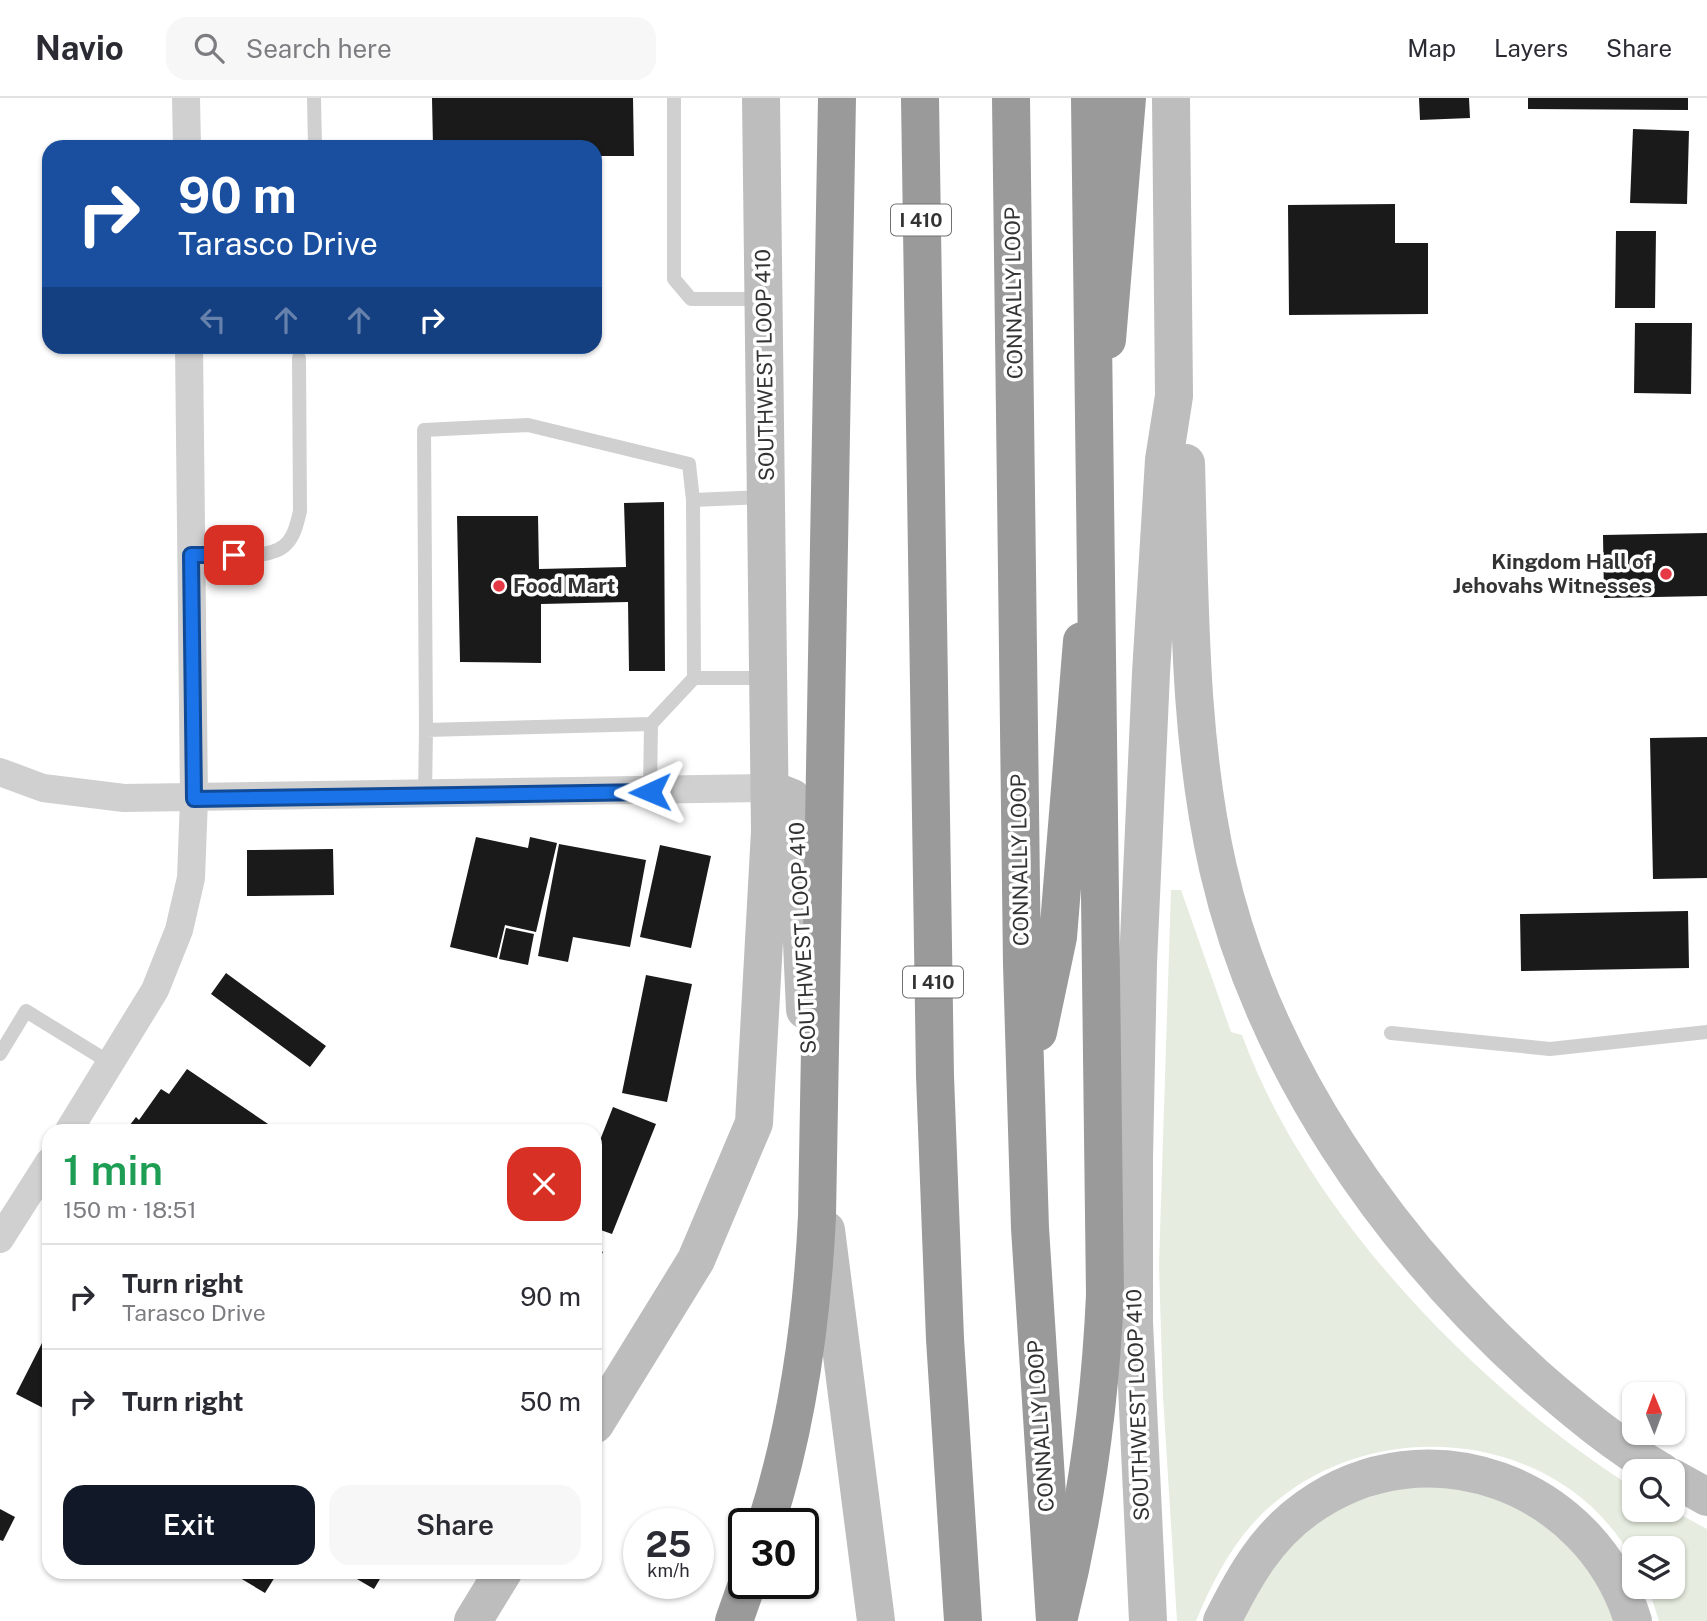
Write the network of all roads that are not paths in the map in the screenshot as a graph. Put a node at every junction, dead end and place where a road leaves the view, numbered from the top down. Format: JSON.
{"nodes":[{"id":1,"x":186,"y":98,"type":"edge"},
{"id":2,"x":314,"y":98,"type":"edge"},
{"id":3,"x":674,"y":98,"type":"edge"},
{"id":4,"x":761,"y":98,"type":"edge"},
{"id":5,"x":837,"y":98,"type":"edge"},
{"id":6,"x":920,"y":98,"type":"edge"},
{"id":7,"x":1012,"y":98,"type":"edge"},
{"id":8,"x":1090,"y":98,"type":"edge"},
{"id":9,"x":1127,"y":98,"type":"edge"},
{"id":10,"x":1171,"y":98,"type":"edge"},
{"id":11,"x":187,"y":140,"type":"edge"},
{"id":12,"x":316,"y":140,"type":"edge"},
{"id":13,"x":764,"y":299,"type":"junction"},
{"id":14,"x":189,"y":354,"type":"edge"},
{"id":15,"x":299,"y":358,"type":"dead end"},
{"id":16,"x":1174,"y":396,"type":"junction"},
{"id":17,"x":766,"y":497,"type":"junction"},
{"id":18,"x":693,"y":500,"type":"junction"},
{"id":19,"x":191,"y":555,"type":"junction"},
{"id":20,"x":694,"y":678,"type":"junction"},
{"id":21,"x":768,"y":678,"type":"junction"},
{"id":22,"x":651,"y":724,"type":"junction"},
{"id":23,"x":426,"y":730,"type":"junction"},
{"id":24,"x":0,"y":772,"type":"edge"},
{"id":25,"x":771,"y":789,"type":"junction"},
{"id":26,"x":650,"y":792,"type":"junction"},
{"id":27,"x":425,"y":796,"type":"junction"},
{"id":28,"x":194,"y":799,"type":"junction"},
{"id":29,"x":1707,"y":1032,"type":"edge"},
{"id":30,"x":1391,"y":1033,"type":"dead end"},
{"id":31,"x":0,"y":1054,"type":"edge"},
{"id":32,"x":112,"y":1064,"type":"junction"},
{"id":33,"x":1025,"y":1094,"type":"junction"},
{"id":34,"x":73,"y":1124,"type":"edge"},
{"id":35,"x":42,"y":1172,"type":"edge"},
{"id":36,"x":1,"y":1234,"type":"edge"},
{"id":37,"x":602,"y":1413,"type":"edge"},
{"id":38,"x":1639,"y":1459,"type":"edge"},
{"id":39,"x":1685,"y":1485,"type":"edge"},
{"id":40,"x":1707,"y":1497,"type":"edge"},
{"id":41,"x":770,"y":1508,"type":"edge"},
{"id":42,"x":499,"y":1579,"type":"edge"},
{"id":43,"x":742,"y":1599,"type":"edge"},
{"id":44,"x":473,"y":1621,"type":"edge"},
{"id":45,"x":734,"y":1621,"type":"edge"},
{"id":46,"x":876,"y":1621,"type":"edge"},
{"id":47,"x":963,"y":1621,"type":"edge"},
{"id":48,"x":1056,"y":1621,"type":"edge"},
{"id":49,"x":1149,"y":1621,"type":"edge"},
{"id":50,"x":1222,"y":1621,"type":"edge"},
{"id":51,"x":1633,"y":1621,"type":"edge"}],
"edges":[{"from":1,"to":11,"type":"street"},
{"from":2,"to":12,"type":"lane"},
{"from":3,"to":13,"type":"lane"},
{"from":4,"to":13,"type":"main road","name":"SOUTHWEST LOOP 410"},
{"from":5,"to":41,"type":"highway","bridge":true},
{"from":6,"to":47,"type":"highway","number":"I 410"},
{"from":7,"to":33,"type":"highway","name":"CONNALLY LOOP"},
{"from":8,"to":48,"type":"highway","bridge":true},
{"from":9,"to":33,"type":"highway"},
{"from":10,"to":16,"type":"main road","name":"SOUTHWEST LOOP 410"},
{"from":13,"to":17,"type":"main road","name":"SOUTHWEST LOOP 410"},
{"from":14,"to":19,"type":"street"},
{"from":15,"to":19,"type":"lane"},
{"from":16,"to":38,"type":"main road"},
{"from":16,"to":49,"type":"main road","name":"SOUTHWEST LOOP 410"},
{"from":17,"to":18,"type":"lane"},
{"from":17,"to":21,"type":"main road","name":"SOUTHWEST LOOP 410"},
{"from":18,"to":20,"type":"lane"},
{"from":18,"to":23,"type":"lane"},
{"from":19,"to":28,"type":"street"},
{"from":20,"to":21,"type":"lane"},
{"from":20,"to":22,"type":"lane"},
{"from":21,"to":25,"type":"main road","name":"SOUTHWEST LOOP 410"},
{"from":22,"to":23,"type":"lane"},
{"from":22,"to":26,"type":"lane"},
{"from":23,"to":27,"type":"lane"},
{"from":24,"to":28,"type":"street"},
{"from":25,"to":26,"type":"street"},
{"from":25,"to":37,"type":"main road"},
{"from":25,"to":46,"type":"main road","name":"SOUTHWEST LOOP 410"},
{"from":26,"to":27,"type":"street"},
{"from":27,"to":28,"type":"street"},
{"from":28,"to":32,"type":"street"},
{"from":29,"to":30,"type":"lane"},
{"from":31,"to":32,"type":"lane"},
{"from":32,"to":34,"type":"street"},
{"from":33,"to":48,"type":"highway","name":"CONNALLY LOOP"},
{"from":35,"to":36,"type":"street"},
{"from":39,"to":40,"type":"main road"},
{"from":42,"to":44,"type":"main road"},
{"from":43,"to":45,"type":"highway"},
{"from":50,"to":51,"type":"main road"}]}
